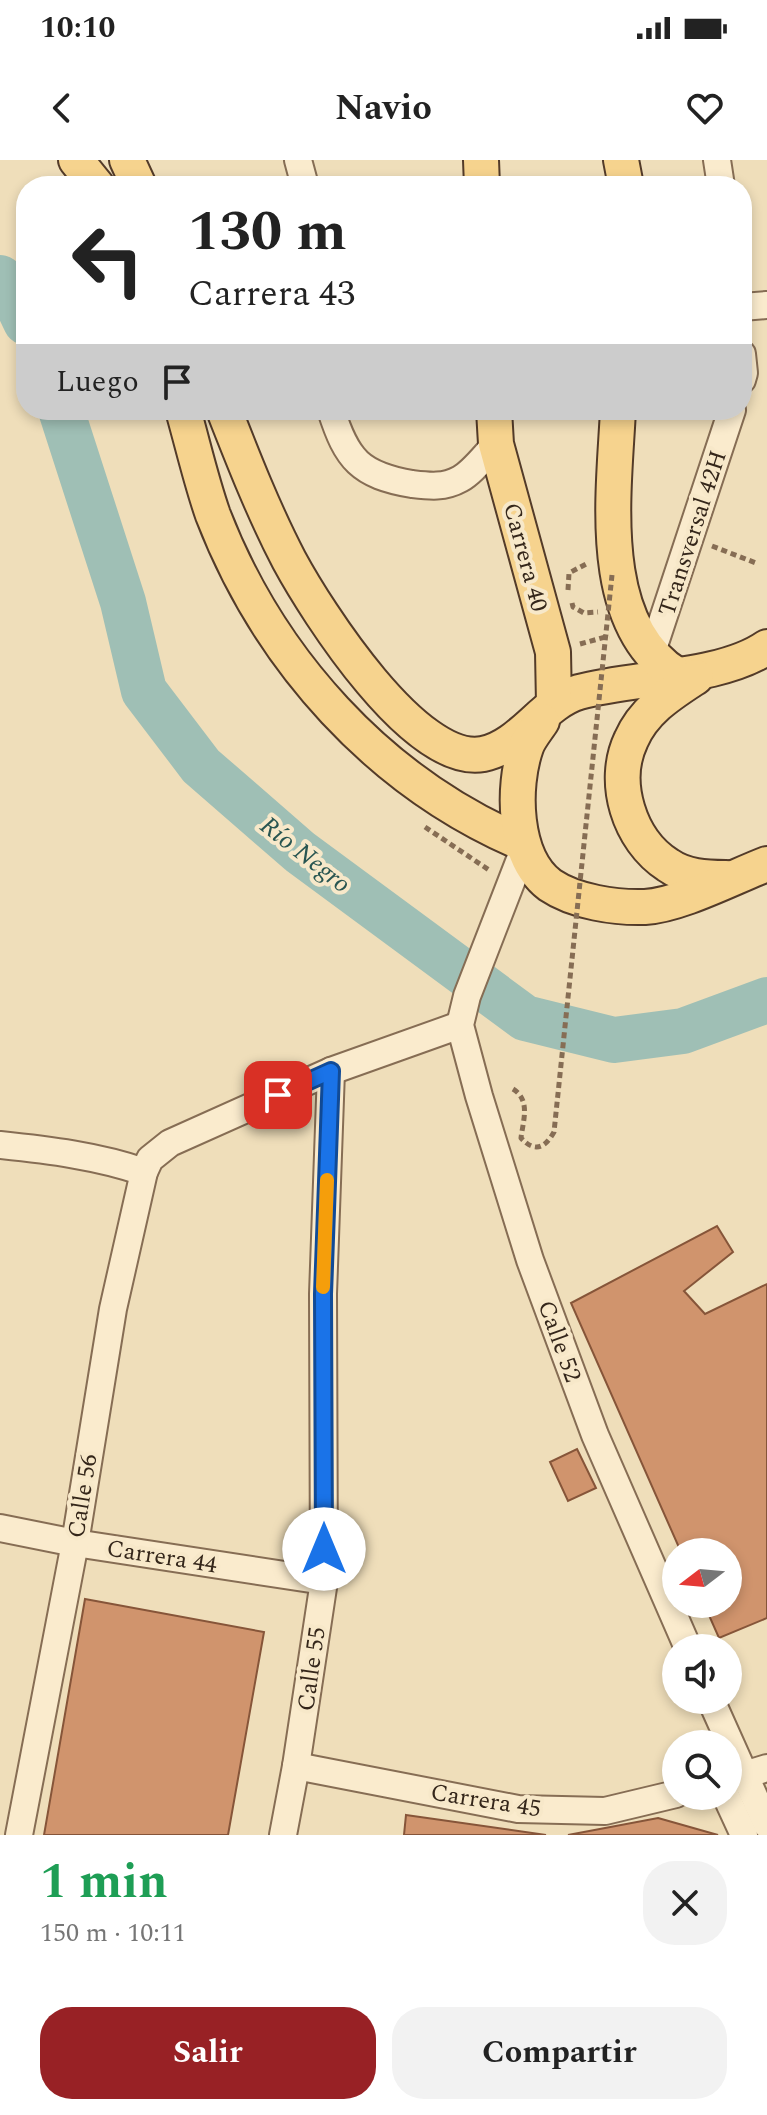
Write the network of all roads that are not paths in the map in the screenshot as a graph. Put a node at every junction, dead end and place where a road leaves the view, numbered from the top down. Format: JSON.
{"nodes":[{"id":1,"x":76,"y":160,"type":"edge"},
{"id":2,"x":89,"y":176,"type":"edge"},
{"id":3,"x":186,"y":420,"type":"edge"},
{"id":4,"x":228,"y":420,"type":"edge"},
{"id":5,"x":334,"y":420,"type":"edge"},
{"id":6,"x":495,"y":420,"type":"edge"},
{"id":7,"x":618,"y":420,"type":"edge"},
{"id":8,"x":729,"y":420,"type":"edge"},
{"id":9,"x":496,"y":444,"type":"junction"},
{"id":10,"x":767,"y":647,"type":"edge"},
{"id":11,"x":678,"y":667,"type":"junction"},
{"id":12,"x":554,"y":704,"type":"junction"},
{"id":13,"x":523,"y":846,"type":"junction"},
{"id":14,"x":767,"y":864,"type":"edge"},
{"id":15,"x":731,"y":878,"type":"junction"},
{"id":16,"x":550,"y":884,"type":"junction"},
{"id":17,"x":498,"y":918,"type":"junction"},
{"id":18,"x":460,"y":1025,"type":"junction"},
{"id":19,"x":331,"y":1071,"type":"junction"},
{"id":20,"x":0,"y":1145,"type":"edge"},
{"id":21,"x":147,"y":1166,"type":"junction"},
{"id":22,"x":0,"y":1528,"type":"edge"},
{"id":23,"x":75,"y":1543,"type":"junction"},
{"id":24,"x":324,"y":1581,"type":"junction"},
{"id":25,"x":682,"y":1634,"type":"edge"},
{"id":26,"x":718,"y":1714,"type":"edge"},
{"id":27,"x":296,"y":1766,"type":"junction"},
{"id":28,"x":746,"y":1775,"type":"edge"},
{"id":29,"x":662,"y":1797,"type":"edge"},
{"id":30,"x":732,"y":1810,"type":"edge"},
{"id":31,"x":767,"y":1825,"type":"edge"},
{"id":32,"x":19,"y":1835,"type":"edge"},
{"id":33,"x":283,"y":1835,"type":"edge"},
{"id":34,"x":744,"y":1835,"type":"edge"}],
"edges":[{"from":1,"to":2,"type":"main road"},
{"from":3,"to":13,"type":"main road"},
{"from":4,"to":12,"type":"main road"},
{"from":5,"to":9,"type":"street"},
{"from":6,"to":9,"type":"main road","name":"Carrera 40"},
{"from":7,"to":11,"type":"main road"},
{"from":8,"to":11,"type":"street","name":"Transversal 42H"},
{"from":9,"to":12,"type":"main road","name":"Carrera 40"},
{"from":10,"to":11,"type":"main road"},
{"from":11,"to":12,"type":"main road"},
{"from":11,"to":15,"type":"main road"},
{"from":12,"to":13,"type":"main road"},
{"from":13,"to":16,"type":"main road"},
{"from":13,"to":17,"type":"street"},
{"from":14,"to":15,"type":"main road"},
{"from":15,"to":16,"type":"main road"},
{"from":16,"to":17,"type":"street"},
{"from":17,"to":18,"type":"street"},
{"from":18,"to":19,"type":"street"},
{"from":18,"to":25,"type":"street","name":"Calle 52"},
{"from":19,"to":21,"type":"street"},
{"from":19,"to":24,"type":"street","name":"Calle 55"},
{"from":20,"to":21,"type":"street"},
{"from":21,"to":23,"type":"street","name":"Calle 56"},
{"from":22,"to":23,"type":"street","name":"Carrera 44"},
{"from":23,"to":24,"type":"street","name":"Carrera 44"},
{"from":23,"to":32,"type":"street","name":"Calle 56"},
{"from":24,"to":27,"type":"street","name":"Calle 55"},
{"from":26,"to":28,"type":"street"},
{"from":27,"to":29,"type":"street","name":"Carrera 45"},
{"from":27,"to":33,"type":"street","name":"Calle 55"},
{"from":28,"to":31,"type":"street"},
{"from":30,"to":34,"type":"street"}]}
